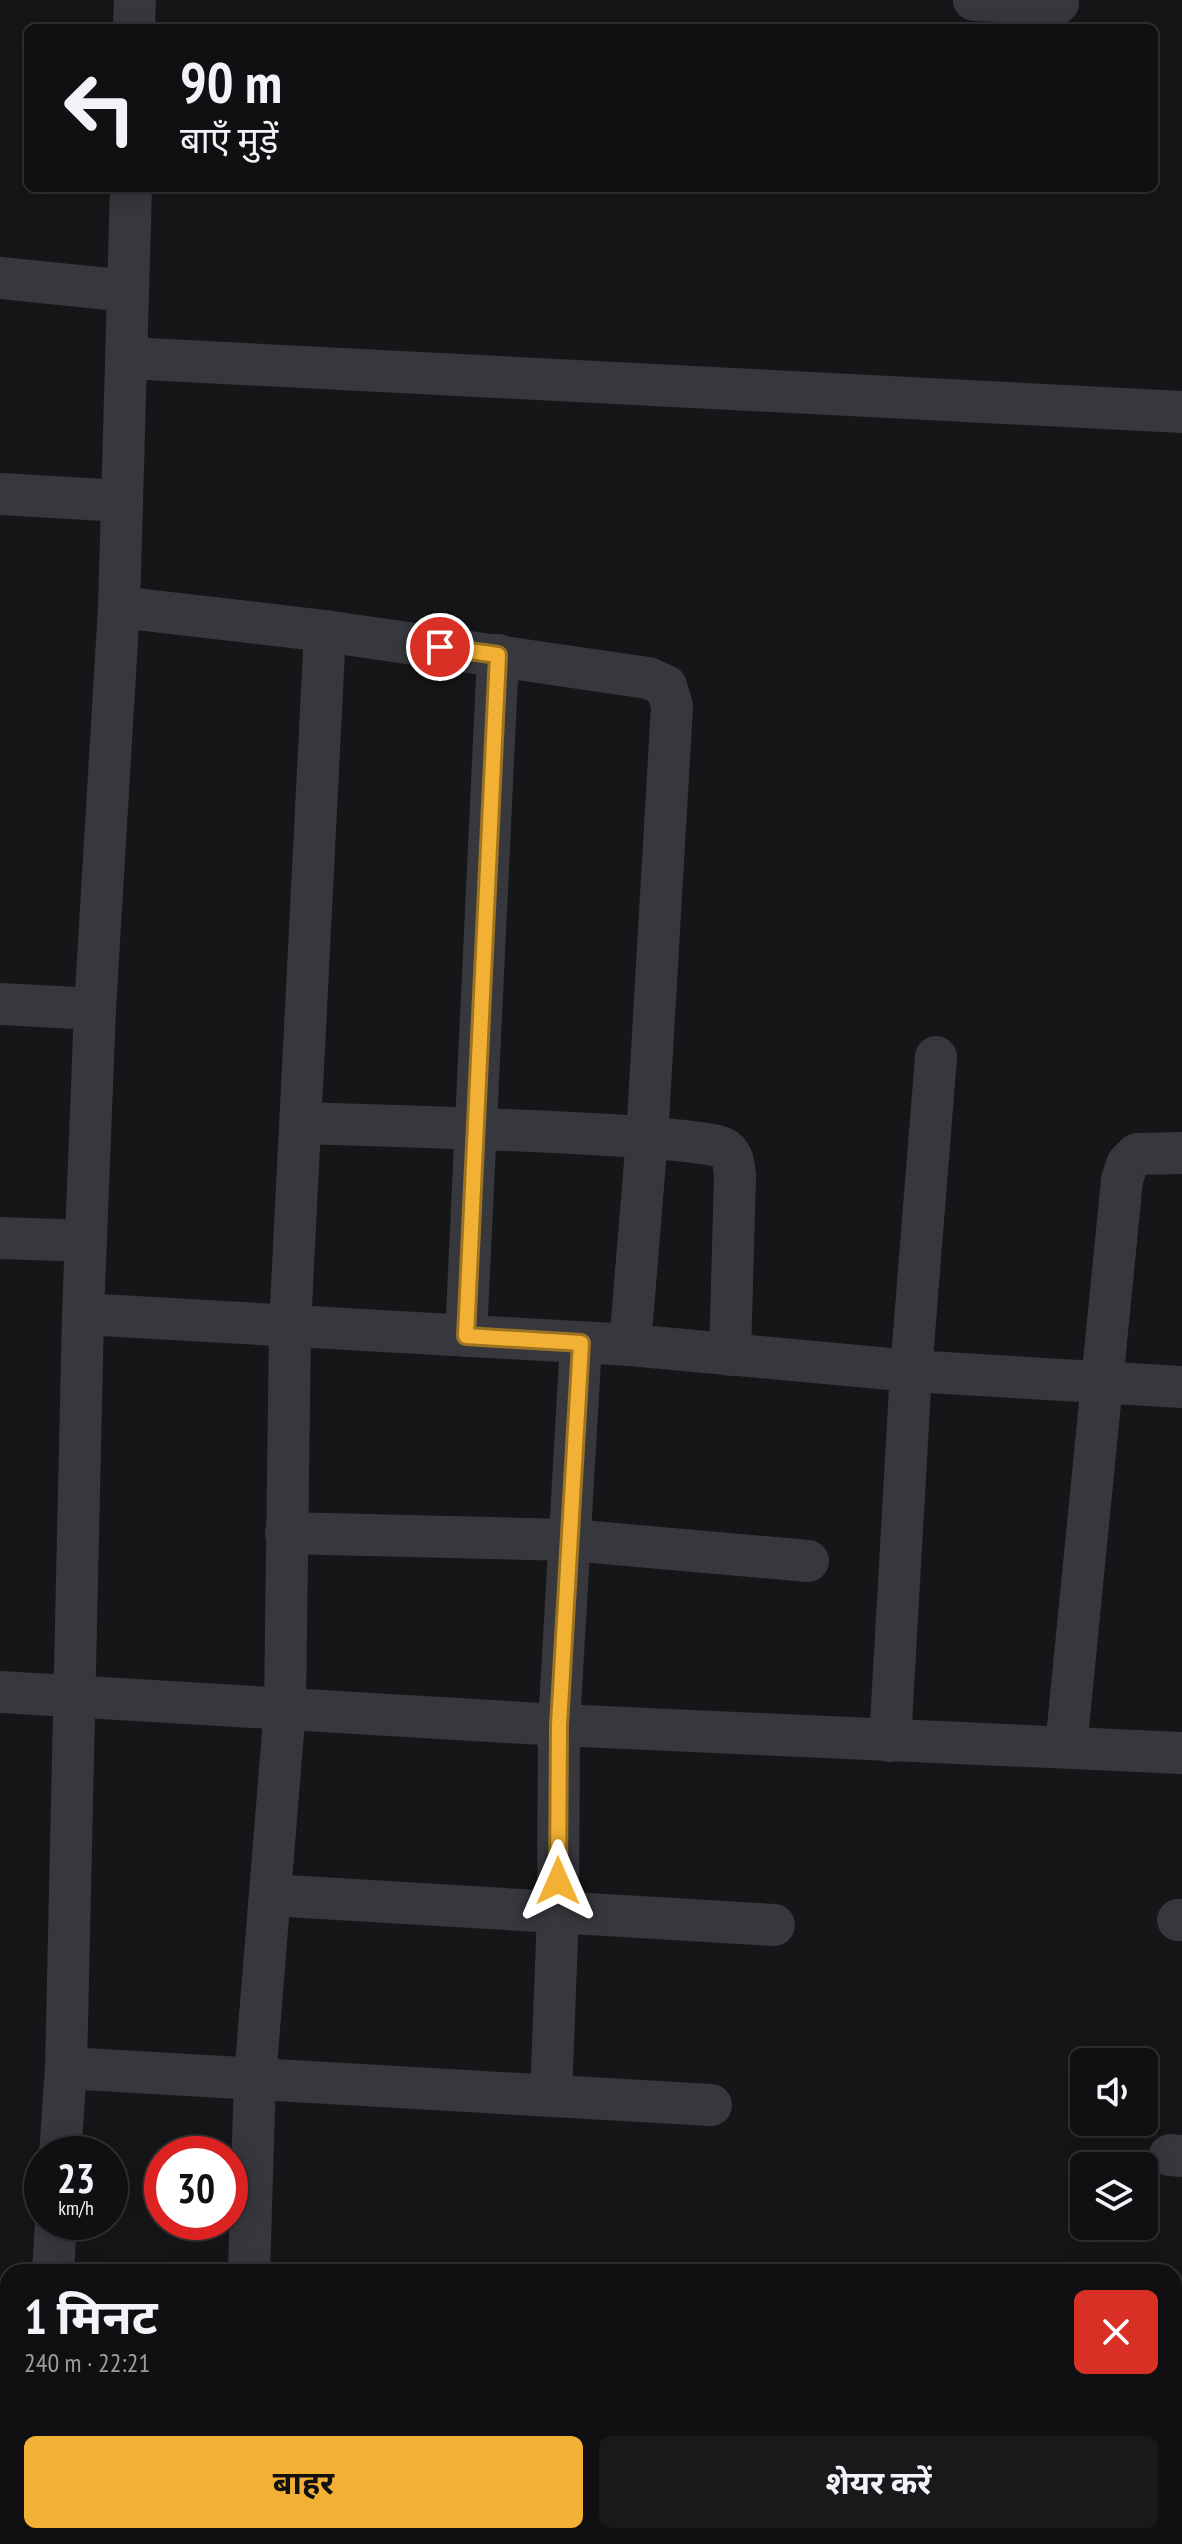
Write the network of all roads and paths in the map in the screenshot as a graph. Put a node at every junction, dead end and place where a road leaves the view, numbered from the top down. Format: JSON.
{"nodes":[{"id":1,"x":135,"y":0,"type":"edge"},
{"id":2,"x":974,"y":0,"type":"edge"},
{"id":3,"x":1058,"y":3,"type":"dead end"},
{"id":4,"x":134,"y":24,"type":"edge"},
{"id":5,"x":131,"y":192,"type":"edge"},
{"id":6,"x":0,"y":278,"type":"edge"},
{"id":7,"x":128,"y":291,"type":"junction"},
{"id":8,"x":127,"y":358,"type":"junction"},
{"id":9,"x":1182,"y":412,"type":"edge"},
{"id":10,"x":0,"y":494,"type":"edge"},
{"id":11,"x":122,"y":501,"type":"junction"},
{"id":12,"x":119,"y":607,"type":"junction"},
{"id":13,"x":325,"y":631,"type":"junction"},
{"id":14,"x":498,"y":655,"type":"junction"},
{"id":15,"x":0,"y":1004,"type":"edge"},
{"id":16,"x":95,"y":1009,"type":"junction"},
{"id":17,"x":936,"y":1057,"type":"dead end"},
{"id":18,"x":301,"y":1123,"type":"junction"},
{"id":19,"x":475,"y":1131,"type":"junction"},
{"id":20,"x":647,"y":1138,"type":"junction"},
{"id":21,"x":1182,"y":1153,"type":"edge"},
{"id":22,"x":0,"y":1238,"type":"edge"},
{"id":23,"x":86,"y":1241,"type":"junction"},
{"id":24,"x":83,"y":1314,"type":"junction"},
{"id":25,"x":290,"y":1326,"type":"junction"},
{"id":26,"x":466,"y":1336,"type":"junction"},
{"id":27,"x":581,"y":1343,"type":"junction"},
{"id":28,"x":630,"y":1345,"type":"junction"},
{"id":29,"x":730,"y":1355,"type":"junction"},
{"id":30,"x":911,"y":1371,"type":"junction"},
{"id":31,"x":1104,"y":1383,"type":"junction"},
{"id":32,"x":1182,"y":1387,"type":"edge"},
{"id":33,"x":286,"y":1533,"type":"junction"},
{"id":34,"x":570,"y":1540,"type":"junction"},
{"id":35,"x":808,"y":1561,"type":"dead end"},
{"id":36,"x":0,"y":1692,"type":"edge"},
{"id":37,"x":74,"y":1694,"type":"junction"},
{"id":38,"x":285,"y":1708,"type":"junction"},
{"id":39,"x":559,"y":1725,"type":"junction"},
{"id":40,"x":890,"y":1741,"type":"junction"},
{"id":41,"x":1066,"y":1747,"type":"junction"},
{"id":42,"x":1182,"y":1753,"type":"edge"},
{"id":43,"x":270,"y":1895,"type":"junction"},
{"id":44,"x":558,"y":1912,"type":"junction"},
{"id":45,"x":774,"y":1925,"type":"dead end"},
{"id":46,"x":66,"y":2068,"type":"junction"},
{"id":47,"x":255,"y":2078,"type":"junction"},
{"id":48,"x":551,"y":2096,"type":"junction"},
{"id":49,"x":711,"y":2105,"type":"dead end"},
{"id":50,"x":61,"y":2136,"type":"edge"},
{"id":51,"x":55,"y":2240,"type":"edge"},
{"id":52,"x":53,"y":2264,"type":"edge"},
{"id":53,"x":249,"y":2264,"type":"edge"}],
"edges":[{"from":1,"to":4,"type":"street"},
{"from":2,"to":3,"type":"street"},
{"from":5,"to":7,"type":"street"},
{"from":6,"to":7,"type":"street"},
{"from":7,"to":8,"type":"street"},
{"from":8,"to":9,"type":"street"},
{"from":8,"to":11,"type":"street"},
{"from":10,"to":11,"type":"street"},
{"from":11,"to":12,"type":"street"},
{"from":12,"to":13,"type":"street"},
{"from":12,"to":16,"type":"street"},
{"from":13,"to":14,"type":"street"},
{"from":13,"to":18,"type":"street"},
{"from":14,"to":19,"type":"street"},
{"from":14,"to":20,"type":"street"},
{"from":15,"to":16,"type":"street"},
{"from":16,"to":23,"type":"street"},
{"from":17,"to":30,"type":"street"},
{"from":18,"to":19,"type":"street"},
{"from":18,"to":25,"type":"street"},
{"from":19,"to":20,"type":"street"},
{"from":19,"to":26,"type":"street"},
{"from":20,"to":28,"type":"street"},
{"from":20,"to":29,"type":"street"},
{"from":21,"to":31,"type":"street"},
{"from":22,"to":23,"type":"street"},
{"from":23,"to":24,"type":"street"},
{"from":24,"to":25,"type":"street"},
{"from":24,"to":37,"type":"street"},
{"from":25,"to":26,"type":"street"},
{"from":25,"to":33,"type":"street"},
{"from":26,"to":27,"type":"street"},
{"from":27,"to":28,"type":"street"},
{"from":27,"to":34,"type":"street"},
{"from":28,"to":29,"type":"street"},
{"from":29,"to":30,"type":"street"},
{"from":30,"to":31,"type":"street"},
{"from":30,"to":40,"type":"street"},
{"from":31,"to":32,"type":"street"},
{"from":31,"to":41,"type":"street"},
{"from":33,"to":34,"type":"street"},
{"from":33,"to":38,"type":"street"},
{"from":34,"to":35,"type":"street"},
{"from":34,"to":39,"type":"street"},
{"from":36,"to":37,"type":"street"},
{"from":37,"to":38,"type":"street"},
{"from":37,"to":46,"type":"street"},
{"from":38,"to":39,"type":"street"},
{"from":38,"to":43,"type":"street"},
{"from":39,"to":40,"type":"street"},
{"from":39,"to":44,"type":"street"},
{"from":40,"to":41,"type":"street"},
{"from":41,"to":42,"type":"street"},
{"from":43,"to":44,"type":"street"},
{"from":43,"to":47,"type":"street"},
{"from":44,"to":45,"type":"street"},
{"from":44,"to":48,"type":"street"},
{"from":46,"to":47,"type":"street"},
{"from":46,"to":50,"type":"street"},
{"from":47,"to":48,"type":"street"},
{"from":47,"to":53,"type":"street"},
{"from":48,"to":49,"type":"street"},
{"from":51,"to":52,"type":"street"}]}
